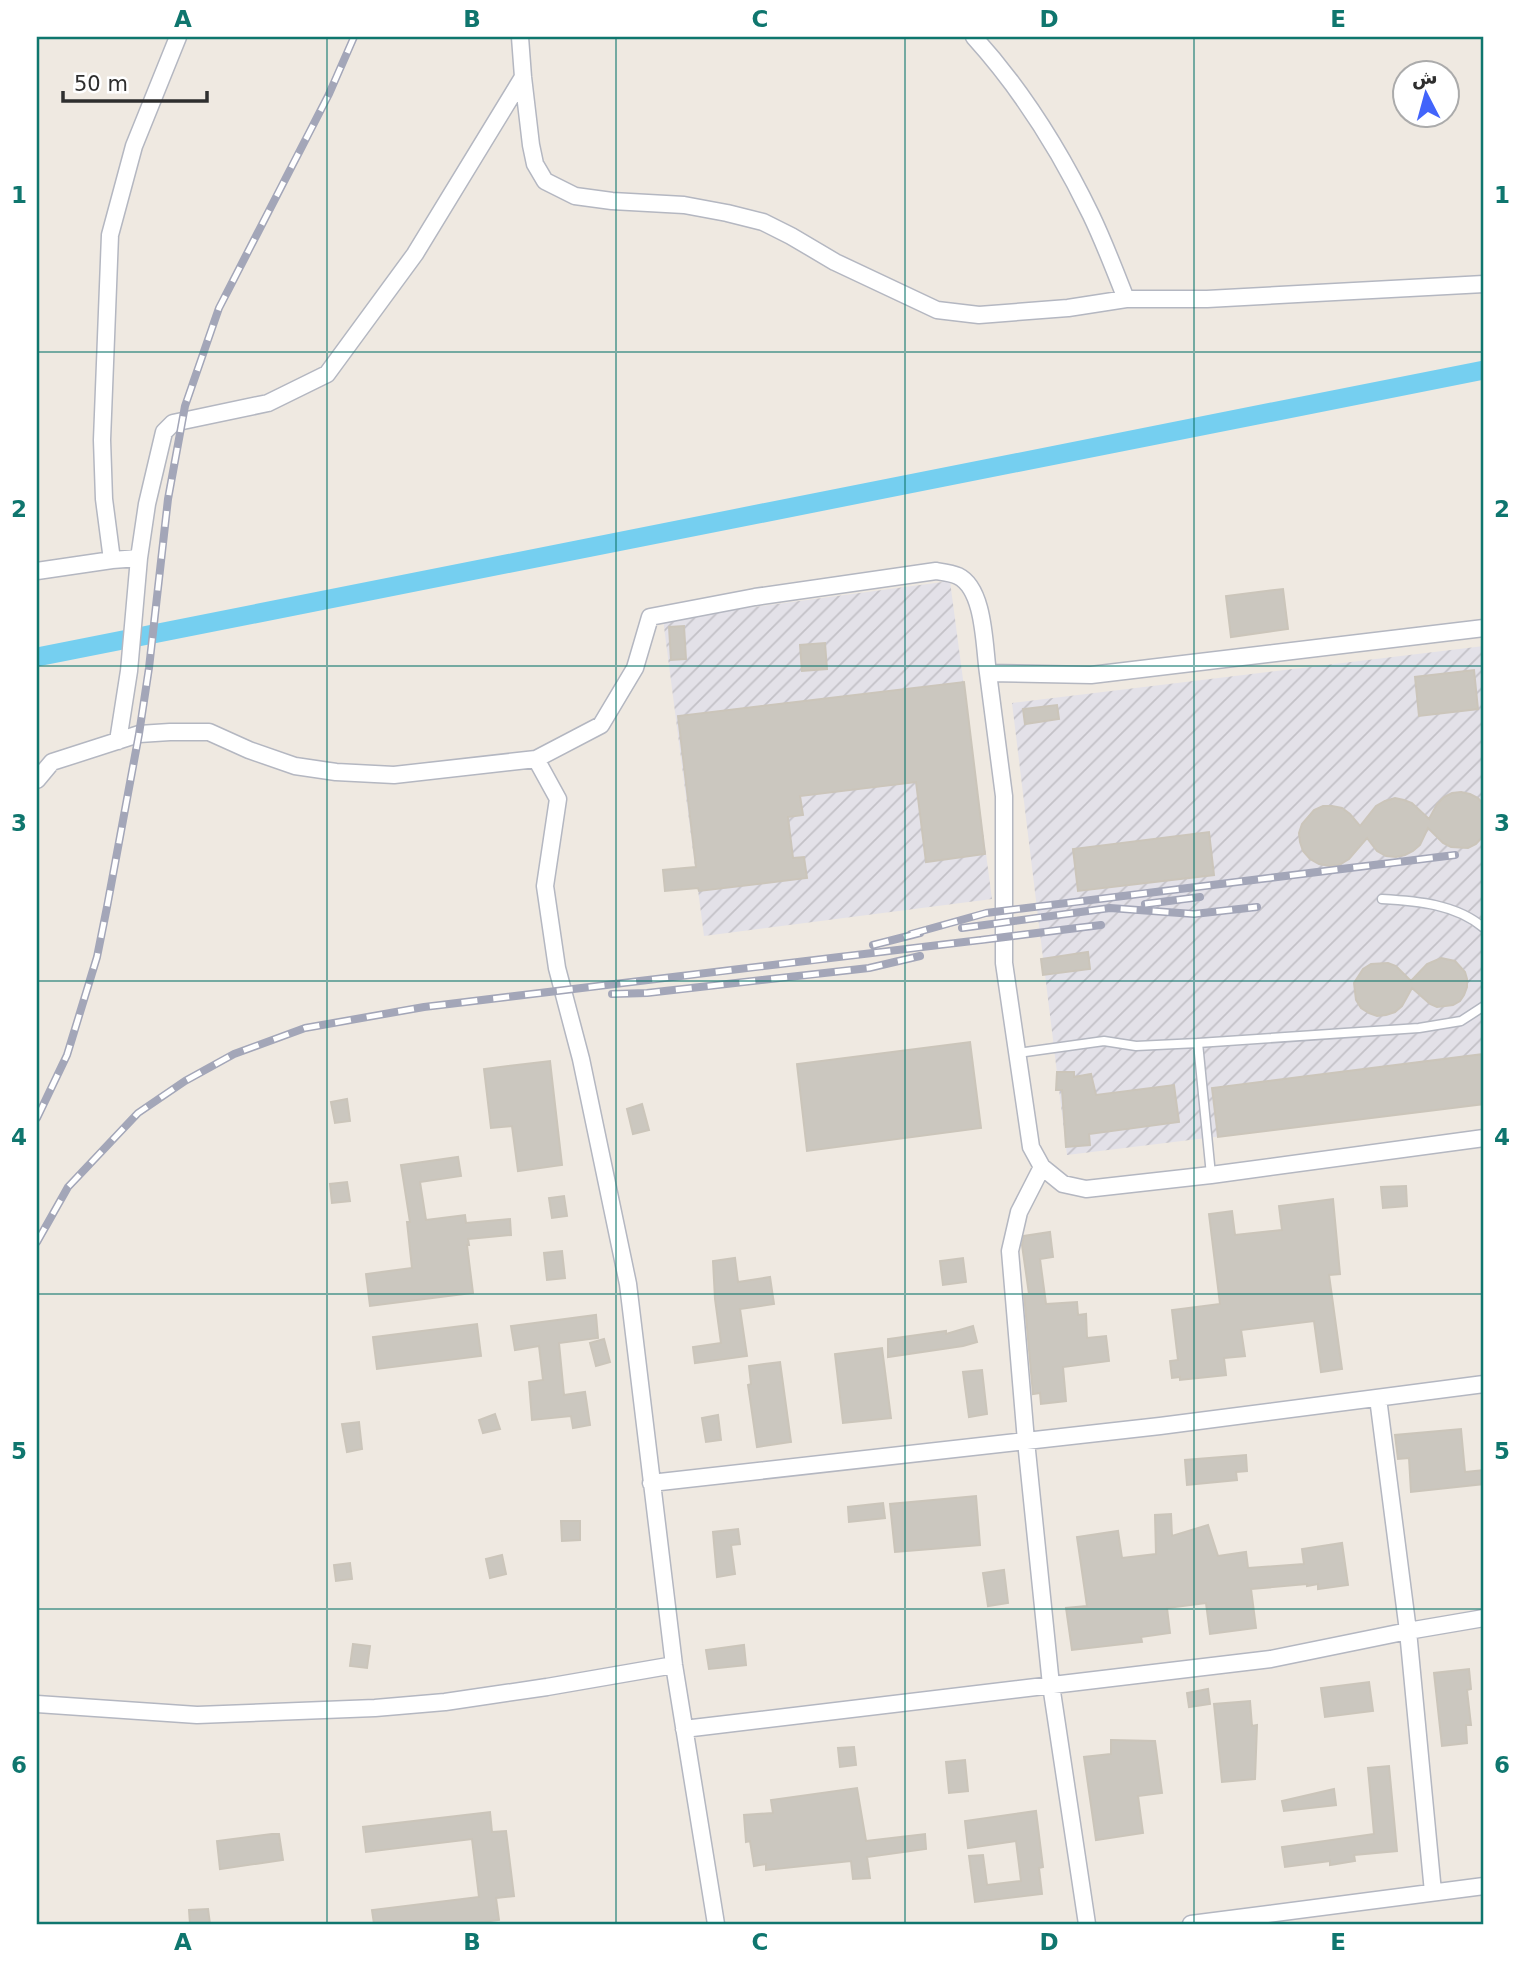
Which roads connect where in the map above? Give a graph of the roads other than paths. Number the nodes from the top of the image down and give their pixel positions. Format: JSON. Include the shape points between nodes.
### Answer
{"nodes":[{"id":1,"x":178,"y":37,"type":"edge"},
{"id":2,"x":520,"y":37,"type":"edge"},
{"id":3,"x":974,"y":37,"type":"edge"},
{"id":4,"x":523,"y":77,"type":"junction"},
{"id":5,"x":1484,"y":284,"type":"edge"},
{"id":6,"x":1126,"y":299,"type":"junction"},
{"id":7,"x":139,"y":558,"type":"junction"},
{"id":8,"x":112,"y":559,"type":"junction"},
{"id":9,"x":37,"y":571,"type":"edge"},
{"id":10,"x":1484,"y":628,"type":"edge"},
{"id":11,"x":988,"y":673,"type":"junction"},
{"id":12,"x":118,"y":740,"type":"junction"},
{"id":13,"x":536,"y":759,"type":"junction"},
{"id":14,"x":44,"y":762,"type":"edge"},
{"id":15,"x":37,"y":780,"type":"edge"},
{"id":16,"x":1382,"y":899,"type":"dead end"},
{"id":17,"x":1484,"y":928,"type":"edge"},
{"id":18,"x":1484,"y":1006,"type":"edge"},
{"id":19,"x":1198,"y":1044,"type":"junction"},
{"id":20,"x":1018,"y":1053,"type":"junction"},
{"id":21,"x":1484,"y":1138,"type":"edge"},
{"id":22,"x":1042,"y":1167,"type":"junction"},
{"id":23,"x":1212,"y":1175,"type":"junction"},
{"id":24,"x":1484,"y":1384,"type":"edge"},
{"id":25,"x":1378,"y":1398,"type":"junction"},
{"id":26,"x":1027,"y":1441,"type":"junction"},
{"id":27,"x":651,"y":1483,"type":"junction"},
{"id":28,"x":1484,"y":1618,"type":"edge"},
{"id":29,"x":1408,"y":1630,"type":"junction"},
{"id":30,"x":674,"y":1665,"type":"junction"},
{"id":31,"x":1051,"y":1685,"type":"junction"},
{"id":32,"x":37,"y":1704,"type":"edge"},
{"id":33,"x":684,"y":1729,"type":"junction"},
{"id":34,"x":1484,"y":1886,"type":"edge"},
{"id":35,"x":1433,"y":1892,"type":"junction"},
{"id":36,"x":716,"y":1924,"type":"edge"},
{"id":37,"x":1087,"y":1924,"type":"edge"},
{"id":38,"x":1191,"y":1924,"type":"edge"}],
"edges":[{"from":1,"to":8,"type":"street","via":[[134,146],[110,235],[102,440]]},
{"from":2,"to":4,"type":"street"},
{"from":3,"to":6,"type":"street","via":[[998,63],[1056,150],[1091,216]]},
{"from":4,"to":6,"type":"street","via":[[534,164],[545,181],[575,196],[684,205],[763,222],[937,310],[979,315]]},
{"from":4,"to":7,"type":"street","via":[[415,254],[327,374],[268,402],[173,423],[164,432]]},
{"from":5,"to":6,"type":"street"},
{"from":7,"to":8,"type":"street"},
{"from":7,"to":12,"type":"street"},
{"from":8,"to":9,"type":"street"},
{"from":10,"to":11,"type":"street","via":[[1091,675]]},
{"from":11,"to":13,"type":"street","via":[[977,598],[957,575],[936,571],[741,599],[650,617],[635,668],[601,725]]},
{"from":11,"to":20,"type":"street","via":[[1004,796],[1004,963]]},
{"from":12,"to":13,"type":"street","via":[[139,734],[209,732],[295,766],[394,775]]},
{"from":12,"to":14,"type":"street"},
{"from":13,"to":27,"type":"street","via":[[558,799],[545,886],[556,968],[581,1059],[628,1284]]},
{"from":14,"to":15,"type":"street"},
{"from":16,"to":17,"type":"lane","via":[[1449,909]]},
{"from":18,"to":19,"type":"lane","via":[[1461,1021],[1419,1028]]},
{"from":19,"to":20,"type":"lane","via":[[1136,1046],[1104,1041]]},
{"from":19,"to":23,"type":"lane"},
{"from":20,"to":22,"type":"street","via":[[1031,1146]]},
{"from":21,"to":23,"type":"street"},
{"from":22,"to":23,"type":"street","via":[[1063,1184],[1086,1189]]},
{"from":22,"to":26,"type":"street","via":[[1020,1212],[1010,1251]]},
{"from":24,"to":25,"type":"street"},
{"from":25,"to":26,"type":"street"},
{"from":25,"to":29,"type":"street"},
{"from":26,"to":27,"type":"street"},
{"from":26,"to":31,"type":"street"},
{"from":27,"to":30,"type":"street"},
{"from":28,"to":29,"type":"street"},
{"from":29,"to":31,"type":"street","via":[[1271,1659]]},
{"from":29,"to":35,"type":"street"},
{"from":30,"to":32,"type":"street","via":[[445,1702],[375,1708],[197,1715]]},
{"from":30,"to":33,"type":"street"},
{"from":31,"to":33,"type":"street"},
{"from":31,"to":37,"type":"street"},
{"from":33,"to":36,"type":"street"},
{"from":34,"to":35,"type":"street"},
{"from":35,"to":38,"type":"street"}]}
